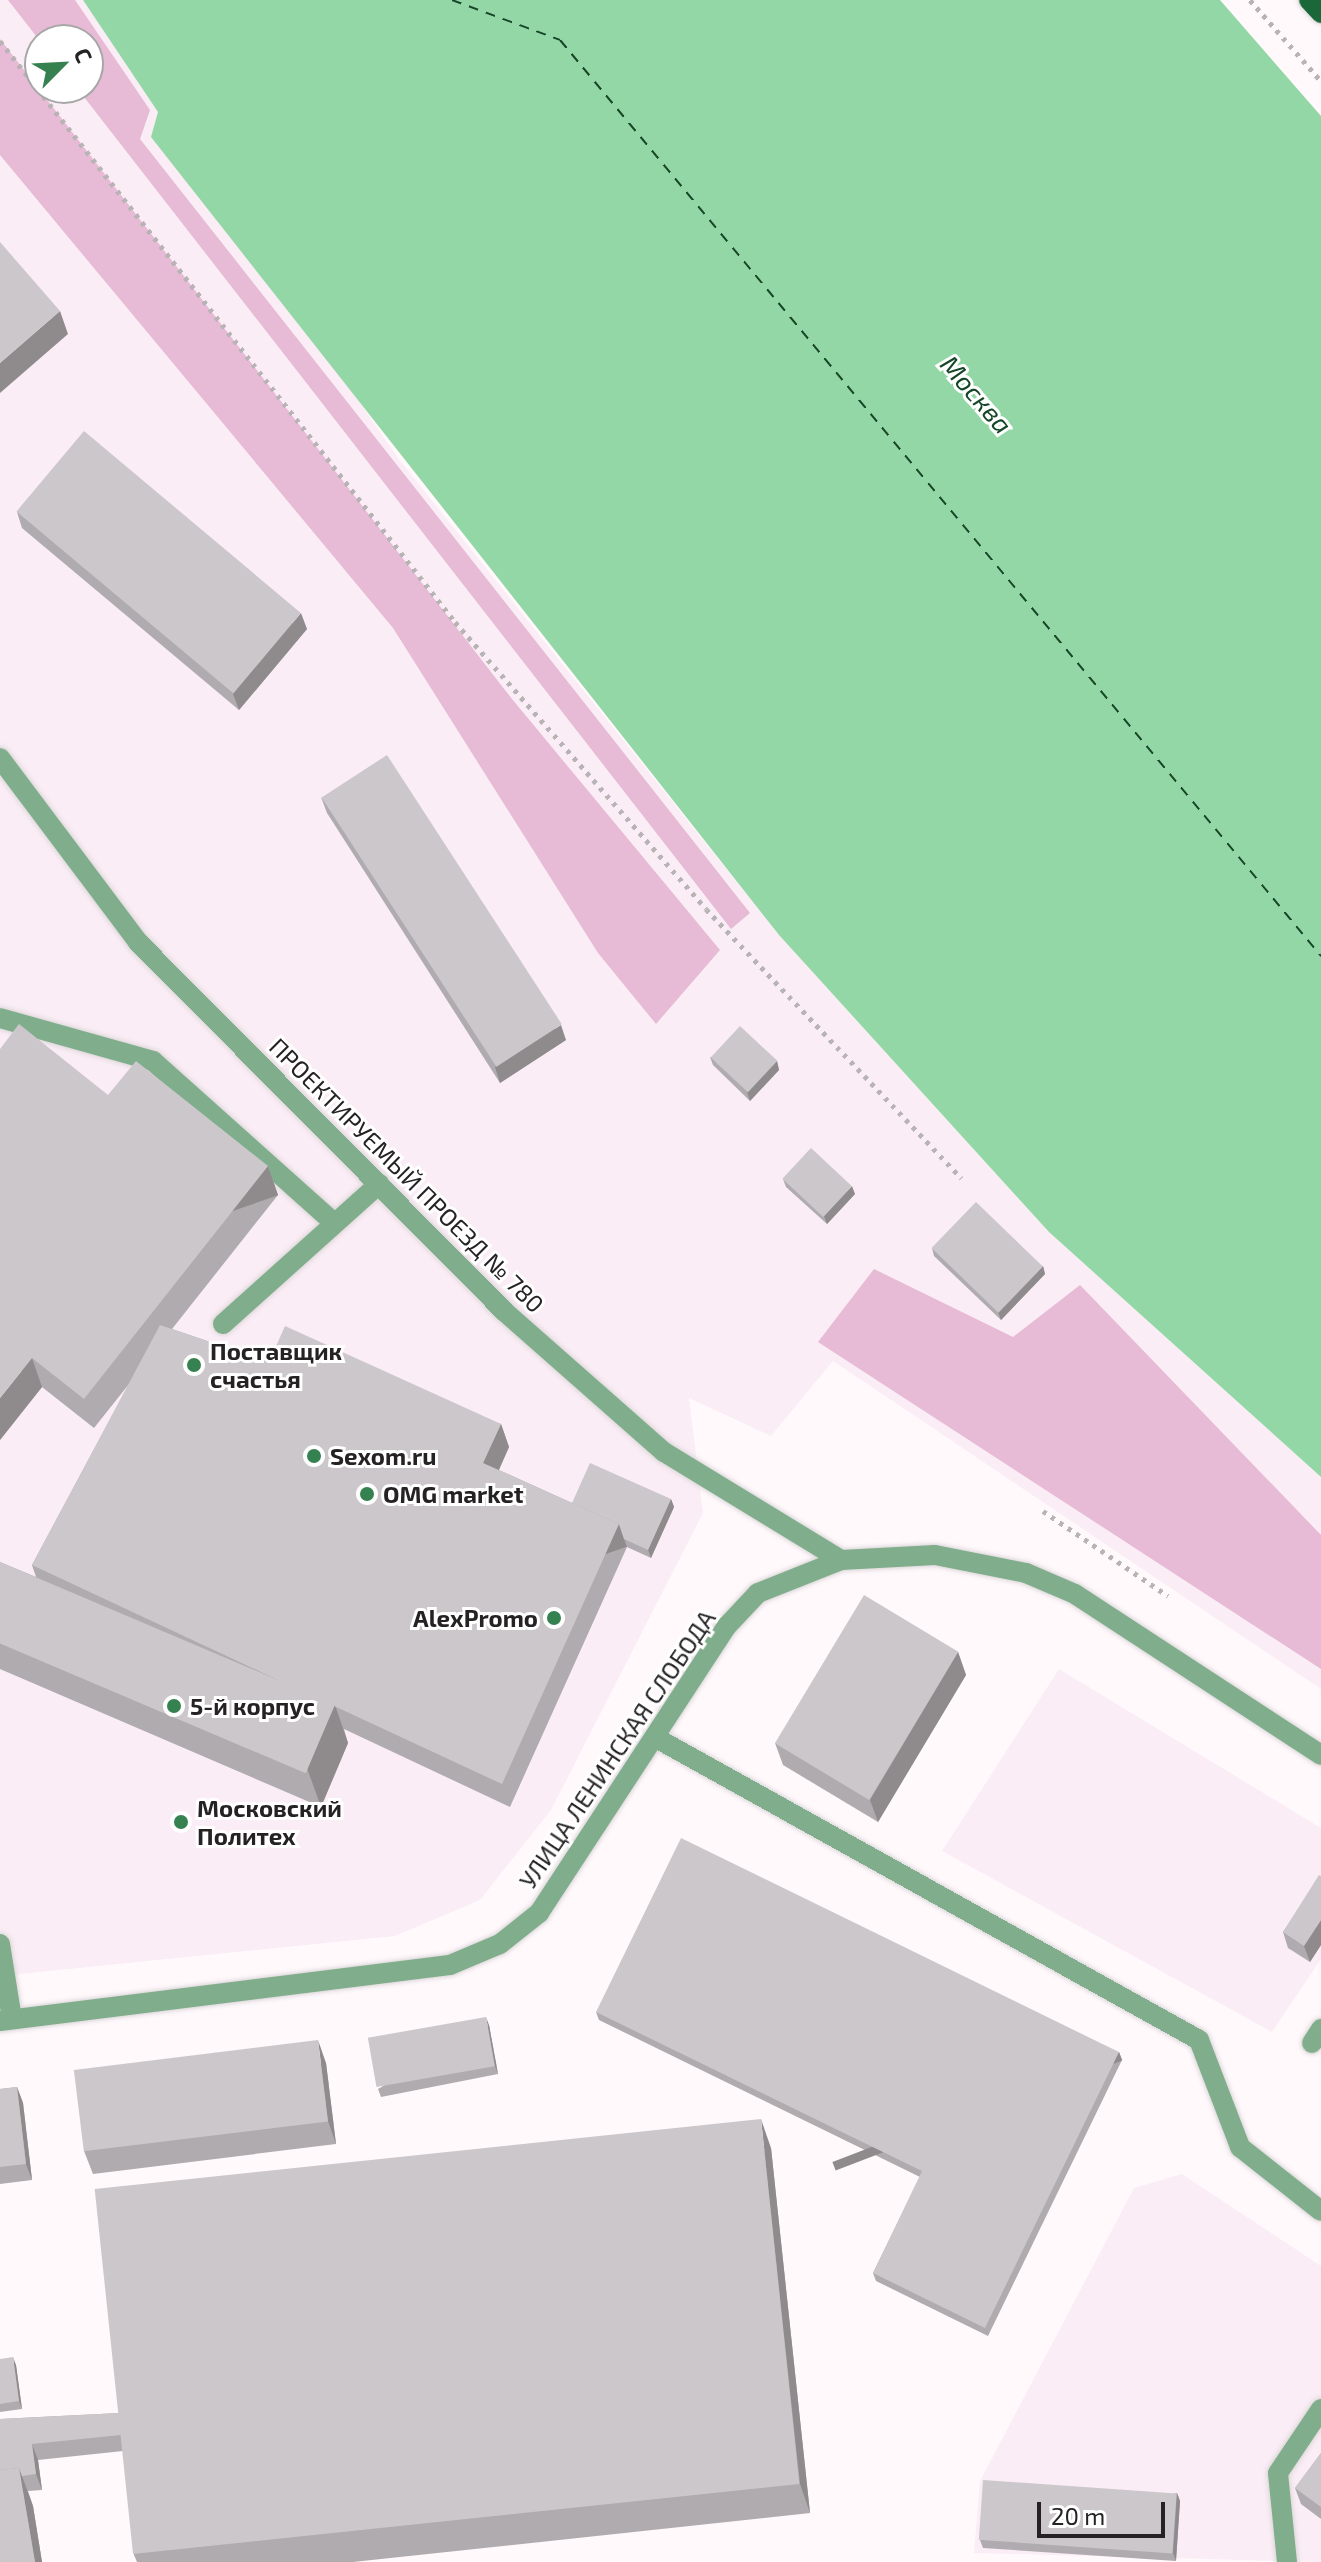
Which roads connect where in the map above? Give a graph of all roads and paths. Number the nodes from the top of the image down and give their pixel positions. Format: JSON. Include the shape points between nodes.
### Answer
{"nodes":[{"id":1,"x":1250,"y":0,"type":"edge"},
{"id":2,"x":1309,"y":0,"type":"edge"},
{"id":3,"x":1321,"y":13,"type":"edge"},
{"id":4,"x":0,"y":41,"type":"edge"},
{"id":5,"x":1321,"y":81,"type":"edge"},
{"id":6,"x":0,"y":758,"type":"edge"},
{"id":7,"x":0,"y":1018,"type":"edge"},
{"id":8,"x":961,"y":1178,"type":"dead end"},
{"id":9,"x":379,"y":1184,"type":"junction"},
{"id":10,"x":334,"y":1223,"type":"junction"},
{"id":11,"x":223,"y":1324,"type":"dead end"},
{"id":12,"x":1043,"y":1511,"type":"dead end"},
{"id":13,"x":841,"y":1560,"type":"junction"},
{"id":14,"x":1168,"y":1596,"type":"dead end"},
{"id":15,"x":658,"y":1739,"type":"junction"},
{"id":16,"x":1321,"y":1755,"type":"edge"},
{"id":17,"x":0,"y":1944,"type":"edge"},
{"id":18,"x":6,"y":2020,"type":"edge"},
{"id":19,"x":1321,"y":2211,"type":"edge"},
{"id":20,"x":1321,"y":2409,"type":"edge"},
{"id":21,"x":1287,"y":2562,"type":"edge"}],
"edges":[{"from":1,"to":5,"type":"path"},
{"from":2,"to":3,"type":"main road"},
{"from":4,"to":8,"type":"path","via":[[455,622],[706,909]]},
{"from":6,"to":9,"type":"street","name":"ПРОЕКТИРУЕМЫЙ ПРОЕЗД № 780","via":[[138,942]]},
{"from":7,"to":10,"type":"street","via":[[153,1061]]},
{"from":9,"to":10,"type":"street"},
{"from":9,"to":13,"type":"street","name":"ПРОЕКТИРУЕМЫЙ ПРОЕЗД № 780","via":[[504,1311],[664,1452]]},
{"from":10,"to":11,"type":"street"},
{"from":12,"to":14,"type":"path"},
{"from":13,"to":15,"type":"street","name":"УЛИЦА ЛЕНИНСКАЯ СЛОБОДА","via":[[758,1593],[727,1626]]},
{"from":13,"to":16,"type":"street","name":"УЛИЦА ЛЕНИНСКАЯ СЛОБОДА","via":[[935,1555],[1038,1578],[1075,1594]]},
{"from":15,"to":18,"type":"street","name":"УЛИЦА ЛЕНИНСКАЯ СЛОБОДА","via":[[539,1913],[500,1944],[450,1965]]},
{"from":15,"to":19,"type":"street","via":[[1199,2040],[1240,2147]]},
{"from":17,"to":18,"type":"street"},
{"from":20,"to":21,"type":"street","via":[[1278,2473]]}]}
